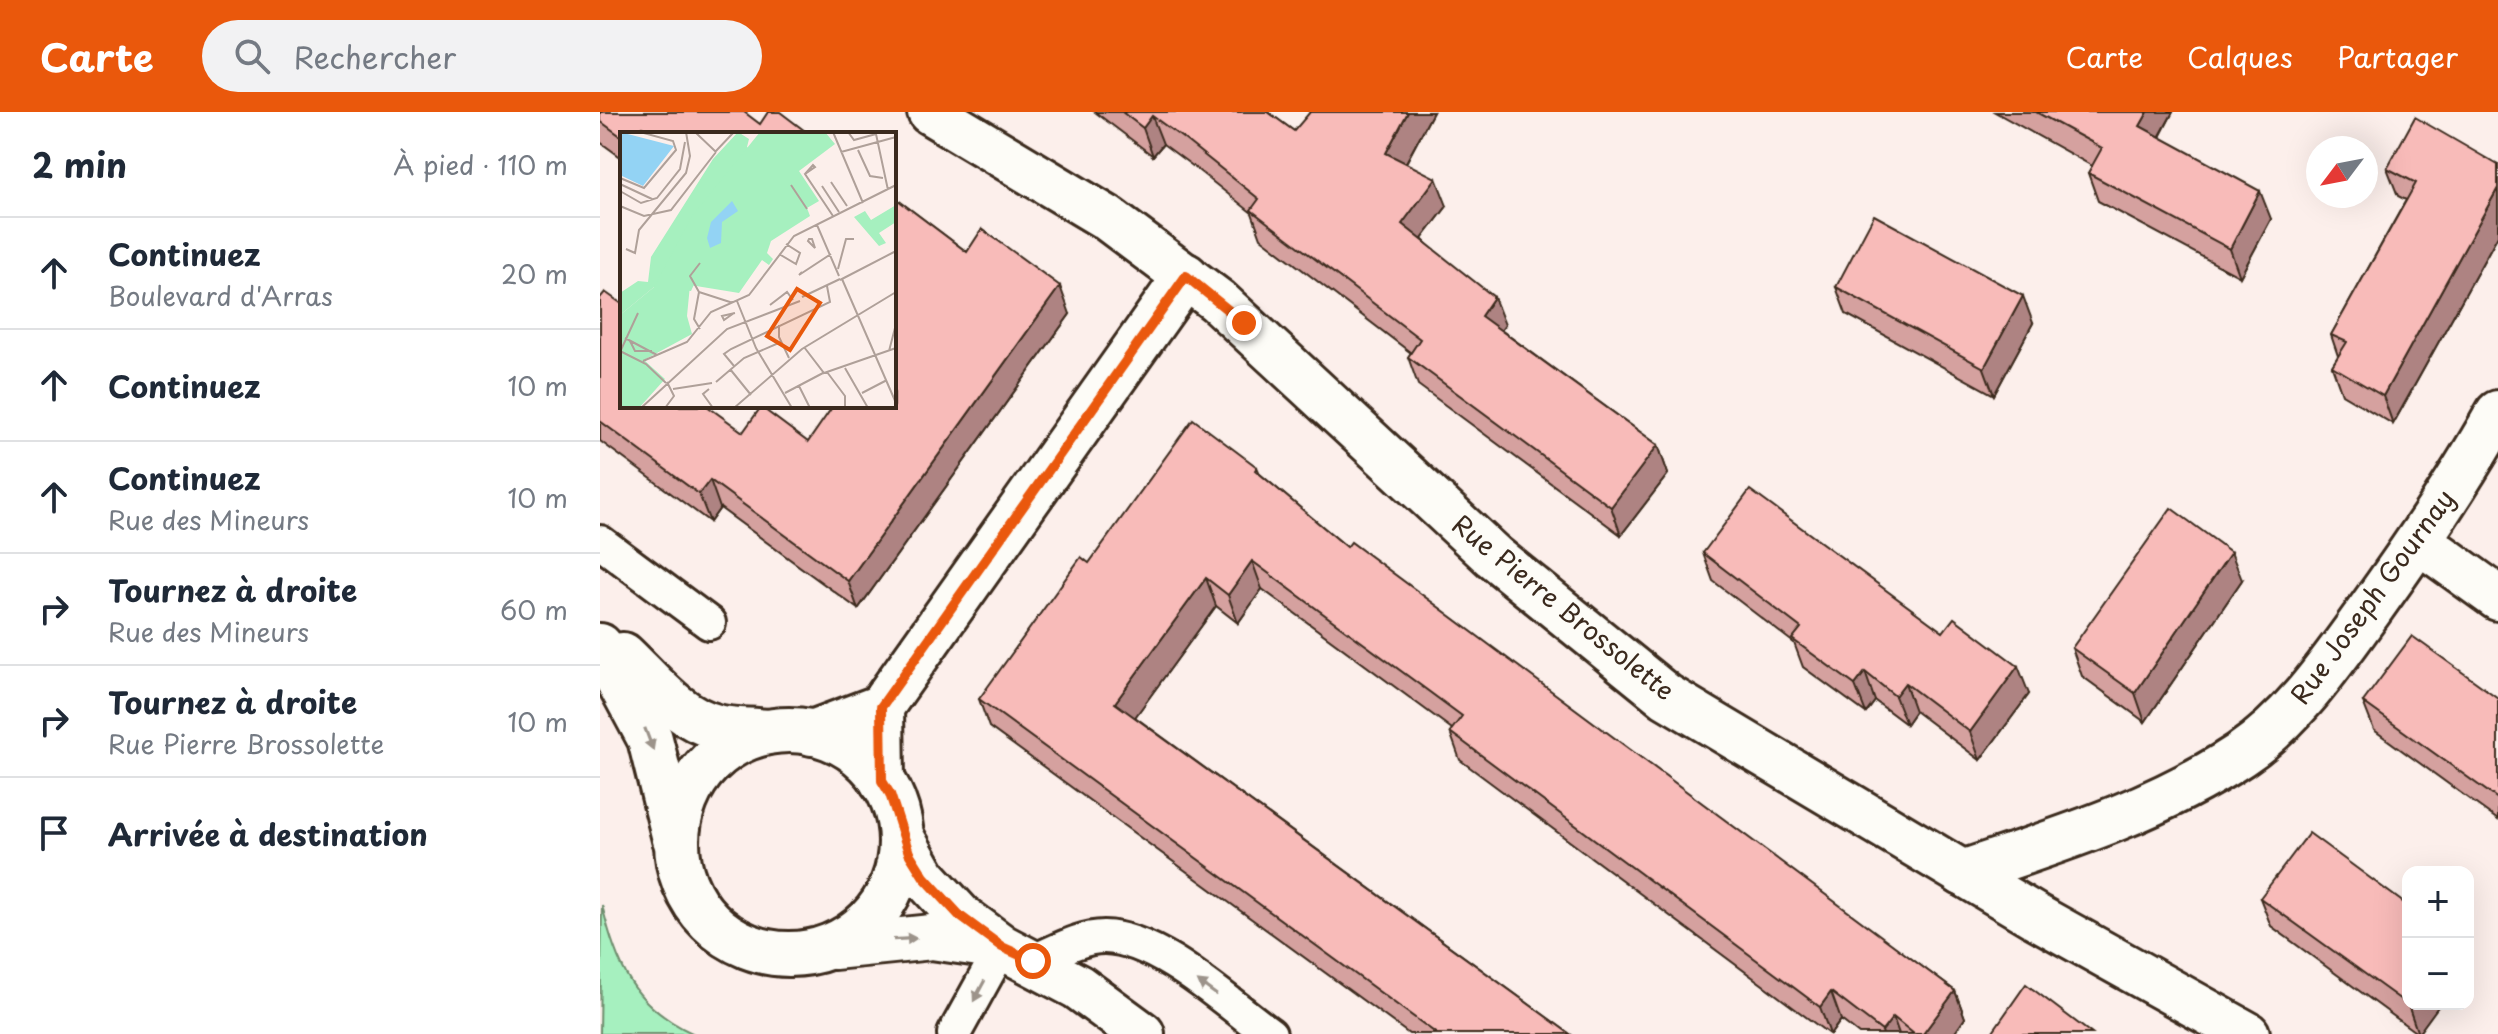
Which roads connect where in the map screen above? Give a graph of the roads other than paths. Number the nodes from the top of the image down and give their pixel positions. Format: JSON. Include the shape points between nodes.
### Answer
{"nodes":[{"id":1,"x":930,"y":112,"type":"edge"},
{"id":2,"x":1186,"y":276,"type":"junction"},
{"id":3,"x":2498,"y":413,"type":"edge"},
{"id":4,"x":2419,"y":541,"type":"junction"},
{"id":5,"x":600,"y":542,"type":"edge"},
{"id":6,"x":2498,"y":598,"type":"edge"},
{"id":7,"x":709,"y":623,"type":"dead end"},
{"id":8,"x":600,"y":636,"type":"edge"},
{"id":9,"x":600,"y":646,"type":"edge"},
{"id":10,"x":881,"y":707,"type":"junction"},
{"id":11,"x":767,"y":732,"type":"junction"},
{"id":12,"x":812,"y":733,"type":"junction"},
{"id":13,"x":882,"y":781,"type":"junction"},
{"id":14,"x":901,"y":836,"type":"junction"},
{"id":15,"x":677,"y":850,"type":"junction"},
{"id":16,"x":1962,"y":873,"type":"junction"},
{"id":17,"x":828,"y":948,"type":"junction"},
{"id":18,"x":1018,"y":954,"type":"junction"},
{"id":19,"x":954,"y":1034,"type":"edge"},
{"id":20,"x":1142,"y":1034,"type":"edge"},
{"id":21,"x":1270,"y":1034,"type":"edge"},
{"id":22,"x":2247,"y":1034,"type":"edge"}],
"edges":[{"from":1,"to":2,"type":"street","name":"Rue Pierre Brossolette","via":[[1061,189]]},
{"from":2,"to":10,"type":"street"},
{"from":2,"to":16,"type":"street","name":"Rue Pierre Brossolette","via":[[1274,349],[1493,556],[1615,657],[1666,696]]},
{"from":3,"to":4,"type":"street","name":"Rue Joseph Gournay"},
{"from":4,"to":6,"type":"street"},
{"from":4,"to":16,"type":"street","name":"Rue Joseph Gournay","via":[[2316,683],[2242,753],[2152,803]]},
{"from":5,"to":7,"type":"lane"},
{"from":8,"to":11,"type":"street","via":[[670,701],[701,721]]},
{"from":9,"to":15,"type":"street","one_way":true,"via":[[650,739]]},
{"from":10,"to":12,"type":"street"},
{"from":10,"to":13,"type":"street"},
{"from":11,"to":12,"type":"street"},
{"from":11,"to":15,"type":"street","via":[[727,749],[705,768],[683,807]]},
{"from":12,"to":13,"type":"street","via":[[852,750]]},
{"from":13,"to":14,"type":"street"},
{"from":14,"to":17,"type":"street","via":[[898,868],[887,897],[868,923]]},
{"from":14,"to":18,"type":"street","via":[[934,889],[960,916]]},
{"from":15,"to":17,"type":"street","via":[[689,893],[706,918],[728,936],[784,955]]},
{"from":16,"to":22,"type":"street","name":"Rue Pierre Brossolette"},
{"from":17,"to":18,"type":"street","one_way":true,"via":[[932,937]]},
{"from":18,"to":19,"type":"lane","one_way":true},
{"from":18,"to":20,"type":"street","via":[[1078,987]]},
{"from":21,"to":18,"type":"lane","one_way":true,"via":[[1160,955],[1129,943],[1104,937]]}]}
